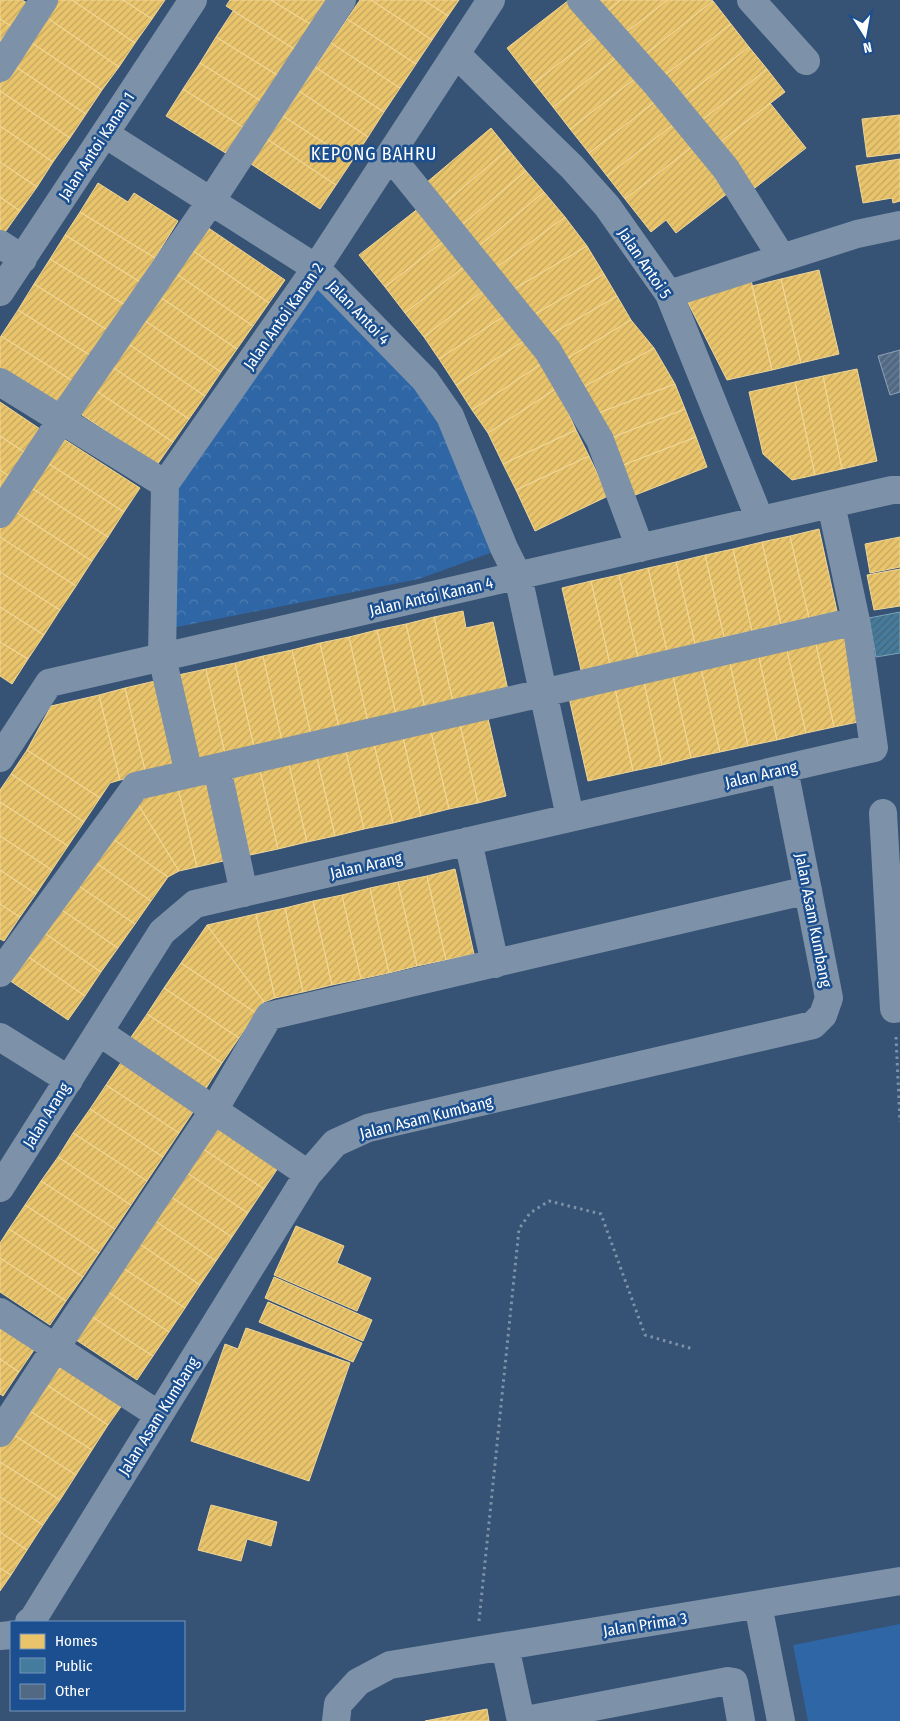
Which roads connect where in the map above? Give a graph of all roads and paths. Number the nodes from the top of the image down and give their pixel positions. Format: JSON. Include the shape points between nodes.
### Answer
{"nodes":[{"id":1,"x":44,"y":0,"type":"edge"},
{"id":2,"x":193,"y":0,"type":"edge"},
{"id":3,"x":342,"y":0,"type":"edge"},
{"id":4,"x":491,"y":0,"type":"edge"},
{"id":5,"x":581,"y":0,"type":"edge"},
{"id":6,"x":750,"y":0,"type":"edge"},
{"id":7,"x":456,"y":54,"type":"junction"},
{"id":8,"x":806,"y":61,"type":"dead end"},
{"id":9,"x":0,"y":68,"type":"edge"},
{"id":10,"x":104,"y":134,"type":"junction"},
{"id":11,"x":390,"y":156,"type":"junction"},
{"id":12,"x":211,"y":201,"type":"junction"},
{"id":13,"x":900,"y":224,"type":"edge"},
{"id":14,"x":0,"y":244,"type":"edge"},
{"id":15,"x":782,"y":258,"type":"junction"},
{"id":16,"x":22,"y":259,"type":"junction"},
{"id":17,"x":316,"y":268,"type":"junction"},
{"id":18,"x":0,"y":292,"type":"edge"},
{"id":19,"x":668,"y":294,"type":"junction"},
{"id":20,"x":0,"y":382,"type":"edge"},
{"id":21,"x":61,"y":420,"type":"junction"},
{"id":22,"x":165,"y":484,"type":"junction"},
{"id":23,"x":900,"y":490,"type":"edge"},
{"id":24,"x":831,"y":504,"type":"junction"},
{"id":25,"x":0,"y":514,"type":"edge"},
{"id":26,"x":760,"y":520,"type":"junction"},
{"id":27,"x":640,"y":548,"type":"junction"},
{"id":28,"x":518,"y":576,"type":"junction"},
{"id":29,"x":856,"y":621,"type":"junction"},
{"id":30,"x":162,"y":657,"type":"junction"},
{"id":31,"x":543,"y":692,"type":"junction"},
{"id":32,"x":4,"y":745,"type":"edge"},
{"id":33,"x":216,"y":768,"type":"junction"},
{"id":34,"x":784,"y":768,"type":"junction"},
{"id":35,"x":189,"y":774,"type":"junction"},
{"id":36,"x":883,"y":813,"type":"dead end"},
{"id":37,"x":570,"y":817,"type":"junction"},
{"id":38,"x":468,"y":841,"type":"junction"},
{"id":39,"x":808,"y":890,"type":"junction"},
{"id":40,"x":244,"y":893,"type":"junction"},
{"id":41,"x":495,"y":964,"type":"junction"},
{"id":42,"x":0,"y":973,"type":"edge"},
{"id":43,"x":897,"y":1008,"type":"edge"},
{"id":44,"x":99,"y":1032,"type":"junction"},
{"id":45,"x":0,"y":1037,"type":"edge"},
{"id":46,"x":68,"y":1080,"type":"junction"},
{"id":47,"x":214,"y":1110,"type":"junction"},
{"id":48,"x":900,"y":1122,"type":"edge"},
{"id":49,"x":308,"y":1174,"type":"junction"},
{"id":50,"x":1,"y":1186,"type":"edge"},
{"id":51,"x":0,"y":1312,"type":"edge"},
{"id":52,"x":56,"y":1347,"type":"junction"},
{"id":53,"x":693,"y":1349,"type":"dead end"},
{"id":54,"x":159,"y":1415,"type":"junction"},
{"id":55,"x":0,"y":1433,"type":"edge"},
{"id":56,"x":900,"y":1582,"type":"edge"},
{"id":57,"x":758,"y":1605,"type":"junction"},
{"id":58,"x":30,"y":1621,"type":"edge"},
{"id":59,"x":505,"y":1646,"type":"junction"},
{"id":60,"x":476,"y":1651,"type":"junction"},
{"id":61,"x":336,"y":1721,"type":"edge"},
{"id":62,"x":521,"y":1721,"type":"edge"},
{"id":63,"x":741,"y":1721,"type":"edge"},
{"id":64,"x":781,"y":1721,"type":"edge"}],
"edges":[{"from":1,"to":9,"type":"street"},
{"from":2,"to":10,"type":"street","name":"Jalan Antoi Kanan 1"},
{"from":3,"to":12,"type":"street"},
{"from":4,"to":7,"type":"street","name":"Jalan Antoi Kanan 2"},
{"from":5,"to":15,"type":"street","via":[[726,169]]},
{"from":6,"to":8,"type":"street"},
{"from":7,"to":11,"type":"street","name":"Jalan Antoi Kanan 2"},
{"from":7,"to":19,"type":"street","name":"Jalan Antoi 5","via":[[572,167],[607,206]]},
{"from":10,"to":12,"type":"street","name":"Jalan Antoi 4"},
{"from":10,"to":16,"type":"street","name":"Jalan Antoi Kanan 1"},
{"from":11,"to":17,"type":"street","name":"Jalan Antoi Kanan 2"},
{"from":11,"to":27,"type":"street","via":[[548,351],[600,440]]},
{"from":12,"to":17,"type":"street","name":"Jalan Antoi 4"},
{"from":12,"to":21,"type":"street"},
{"from":13,"to":15,"type":"street"},
{"from":14,"to":16,"type":"street"},
{"from":15,"to":19,"type":"street"},
{"from":16,"to":18,"type":"street","name":"Jalan Antoi Kanan 1"},
{"from":17,"to":22,"type":"street","name":"Jalan Antoi Kanan 2"},
{"from":17,"to":28,"type":"street","name":"Jalan Antoi 4","via":[[426,380],[450,416]]},
{"from":19,"to":26,"type":"street","name":"Jalan Antoi 5"},
{"from":20,"to":21,"type":"street"},
{"from":21,"to":22,"type":"street"},
{"from":21,"to":25,"type":"street"},
{"from":22,"to":30,"type":"street"},
{"from":23,"to":24,"type":"street","name":"Jalan Antoi Kanan 4"},
{"from":24,"to":26,"type":"street","name":"Jalan Antoi Kanan 4"},
{"from":24,"to":29,"type":"street"},
{"from":26,"to":27,"type":"street","name":"Jalan Antoi Kanan 4"},
{"from":27,"to":28,"type":"street","name":"Jalan Antoi Kanan 4"},
{"from":28,"to":30,"type":"street","name":"Jalan Antoi Kanan 4"},
{"from":28,"to":31,"type":"street","name":"Jalan Antoi 4"},
{"from":29,"to":31,"type":"street"},
{"from":29,"to":34,"type":"street","name":"Jalan Arang","via":[[874,748]]},
{"from":30,"to":32,"type":"street","name":"Jalan Antoi Kanan 4","via":[[48,684]]},
{"from":30,"to":35,"type":"street"},
{"from":31,"to":33,"type":"street"},
{"from":31,"to":37,"type":"street","name":"Jalan Antoi 4"},
{"from":33,"to":35,"type":"street"},
{"from":33,"to":40,"type":"street"},
{"from":34,"to":37,"type":"street","name":"Jalan Arang"},
{"from":34,"to":39,"type":"street","name":"Jalan Asam Kumbang"},
{"from":35,"to":42,"type":"street","via":[[136,786]]},
{"from":36,"to":43,"type":"street"},
{"from":37,"to":38,"type":"street","name":"Jalan Arang"},
{"from":38,"to":40,"type":"street","name":"Jalan Arang"},
{"from":38,"to":41,"type":"street"},
{"from":39,"to":41,"type":"street"},
{"from":39,"to":49,"type":"street","name":"Jalan Asam Kumbang","via":[[829,998],[823,1015],[813,1025],[368,1128],[335,1143]]},
{"from":40,"to":44,"type":"street","name":"Jalan Arang","via":[[195,904],[162,932]]},
{"from":41,"to":47,"type":"street","via":[[269,1016]]},
{"from":43,"to":48,"type":"path"},
{"from":44,"to":46,"type":"street","name":"Jalan Arang"},
{"from":44,"to":47,"type":"street"},
{"from":45,"to":46,"type":"street"},
{"from":46,"to":50,"type":"street","name":"Jalan Arang"},
{"from":47,"to":49,"type":"street"},
{"from":47,"to":52,"type":"street"},
{"from":49,"to":54,"type":"street","name":"Jalan Asam Kumbang"},
{"from":51,"to":52,"type":"street"},
{"from":52,"to":54,"type":"street"},
{"from":52,"to":55,"type":"street"},
{"from":53,"to":60,"type":"path","via":[[645,1335],[601,1214],[550,1201],[530,1213],[519,1229]]},
{"from":54,"to":58,"type":"street","name":"Jalan Asam Kumbang"},
{"from":56,"to":57,"type":"street","name":"Jalan Prima 3"},
{"from":57,"to":59,"type":"street","name":"Jalan Prima 3"},
{"from":57,"to":64,"type":"street"},
{"from":59,"to":60,"type":"street","name":"Jalan Prima 3"},
{"from":59,"to":62,"type":"street"},
{"from":60,"to":61,"type":"street","name":"Jalan Prima 3","via":[[390,1665],[358,1682],[338,1704]]},
{"from":62,"to":63,"type":"street","via":[[728,1681],[734,1682],[736,1688]]}]}
